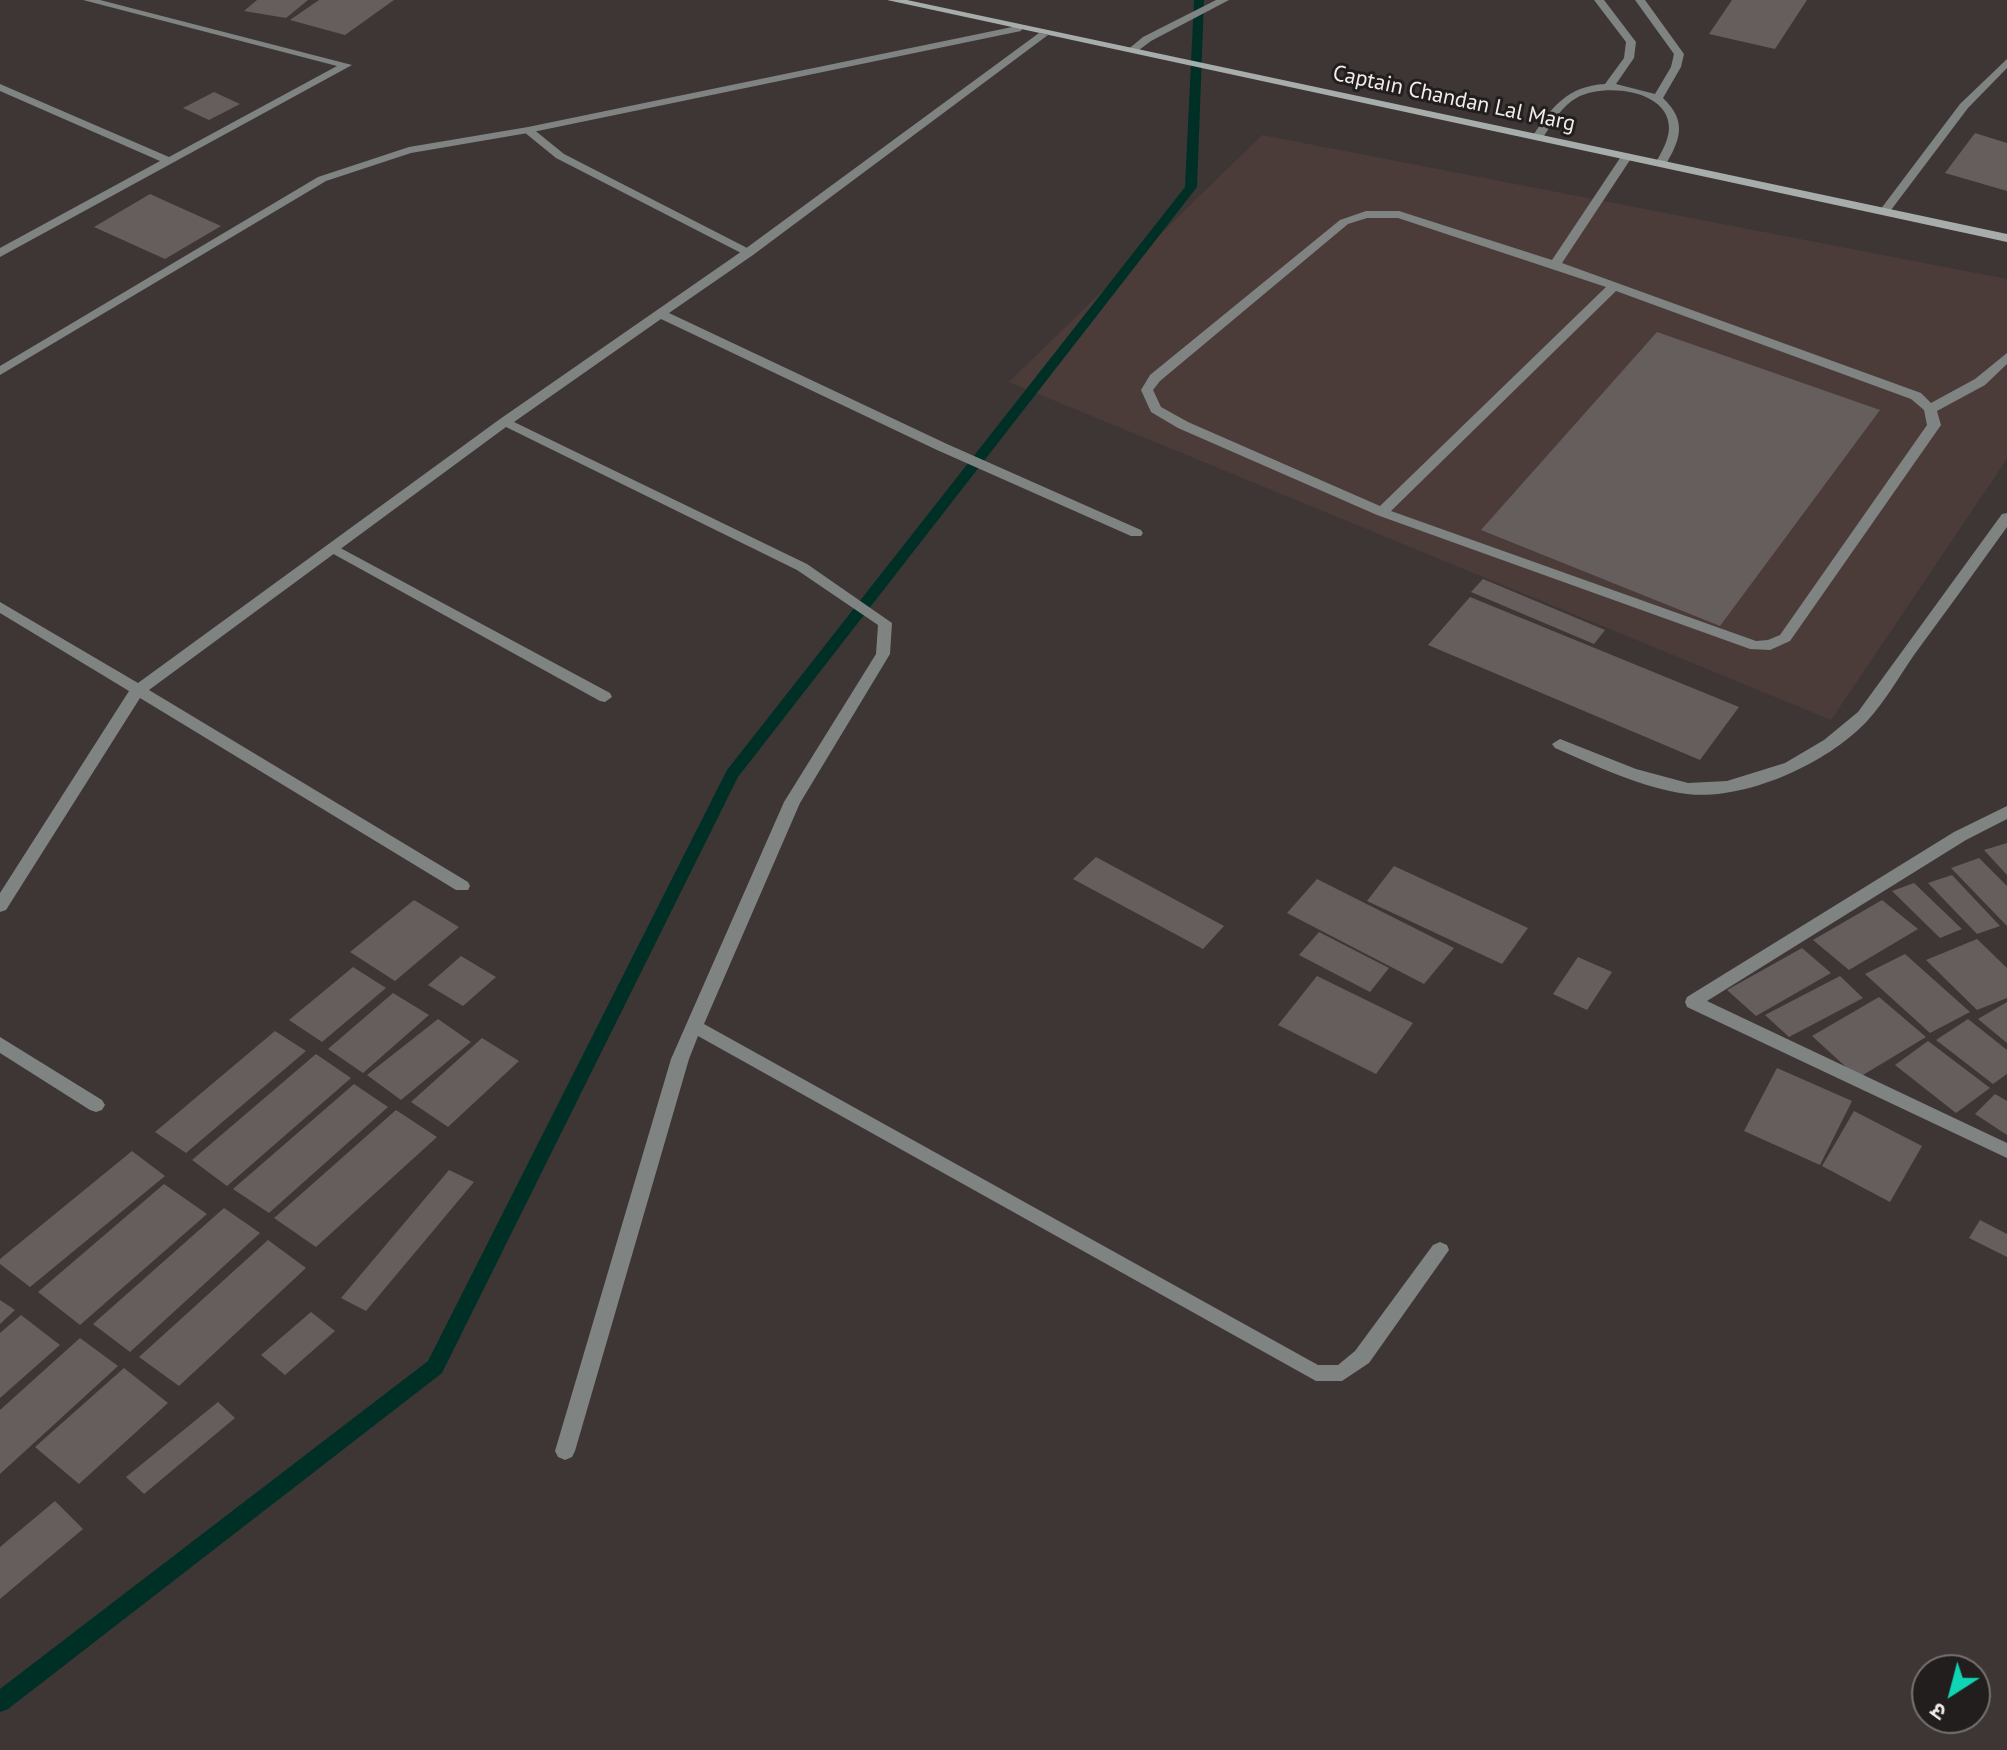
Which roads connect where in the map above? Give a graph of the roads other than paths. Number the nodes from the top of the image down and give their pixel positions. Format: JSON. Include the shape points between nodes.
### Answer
{"nodes":[{"id":1,"x":88,"y":0,"type":"edge"},
{"id":2,"x":892,"y":0,"type":"edge"},
{"id":3,"x":1599,"y":0,"type":"edge"},
{"id":4,"x":1640,"y":0,"type":"edge"},
{"id":5,"x":1218,"y":2,"type":"edge"},
{"id":6,"x":1017,"y":29,"type":"junction"},
{"id":7,"x":1043,"y":35,"type":"junction"},
{"id":8,"x":1131,"y":51,"type":"junction"},
{"id":9,"x":2007,"y":62,"type":"edge"},
{"id":10,"x":0,"y":87,"type":"edge"},
{"id":11,"x":1608,"y":87,"type":"junction"},
{"id":12,"x":1657,"y":99,"type":"junction"},
{"id":13,"x":528,"y":130,"type":"junction"},
{"id":14,"x":1538,"y":137,"type":"junction"},
{"id":15,"x":1626,"y":157,"type":"junction"},
{"id":16,"x":169,"y":161,"type":"junction"},
{"id":17,"x":1661,"y":164,"type":"junction"},
{"id":18,"x":1884,"y":212,"type":"junction"},
{"id":19,"x":2007,"y":238,"type":"edge"},
{"id":20,"x":749,"y":252,"type":"junction"},
{"id":21,"x":0,"y":253,"type":"edge"},
{"id":22,"x":1555,"y":265,"type":"junction"},
{"id":23,"x":1613,"y":287,"type":"junction"},
{"id":24,"x":660,"y":314,"type":"junction"},
{"id":25,"x":2007,"y":357,"type":"edge"},
{"id":26,"x":0,"y":371,"type":"edge"},
{"id":27,"x":1930,"y":409,"type":"junction"},
{"id":28,"x":505,"y":422,"type":"junction"},
{"id":29,"x":1382,"y":512,"type":"junction"},
{"id":30,"x":2007,"y":517,"type":"edge"},
{"id":31,"x":1136,"y":533,"type":"dead end"},
{"id":32,"x":333,"y":548,"type":"junction"},
{"id":33,"x":0,"y":607,"type":"edge"},
{"id":34,"x":136,"y":692,"type":"junction"},
{"id":35,"x":605,"y":697,"type":"dead end"},
{"id":36,"x":1560,"y":744,"type":"dead end"},
{"id":37,"x":2007,"y":812,"type":"edge"},
{"id":38,"x":462,"y":886,"type":"dead end"},
{"id":39,"x":0,"y":906,"type":"edge"},
{"id":40,"x":694,"y":1026,"type":"junction"},
{"id":41,"x":0,"y":1044,"type":"edge"},
{"id":42,"x":96,"y":1105,"type":"dead end"},
{"id":43,"x":2007,"y":1151,"type":"edge"},
{"id":44,"x":1440,"y":1250,"type":"dead end"},
{"id":45,"x":565,"y":1451,"type":"dead end"}],
"edges":[{"from":1,"to":16,"type":"street","via":[[347,65]]},
{"from":2,"to":6,"type":"street","name":"Captain Chandan Lal Marg"},
{"from":3,"to":11,"type":"street","via":[[1631,42],[1629,58]]},
{"from":4,"to":12,"type":"street","via":[[1679,54]]},
{"from":5,"to":8,"type":"street"},
{"from":6,"to":7,"type":"street","name":"Captain Chandan Lal Marg"},
{"from":6,"to":13,"type":"street"},
{"from":7,"to":8,"type":"street","name":"Captain Chandan Lal Marg"},
{"from":7,"to":20,"type":"street"},
{"from":8,"to":14,"type":"street","name":"Captain Chandan Lal Marg"},
{"from":9,"to":18,"type":"street","via":[[1964,106]]},
{"from":10,"to":16,"type":"street"},
{"from":11,"to":12,"type":"street"},
{"from":11,"to":14,"type":"street","via":[[1575,93],[1560,104]]},
{"from":12,"to":17,"type":"street","via":[[1674,121],[1674,138]]},
{"from":13,"to":20,"type":"street","via":[[560,156]]},
{"from":13,"to":26,"type":"street","via":[[409,150],[322,179]]},
{"from":14,"to":15,"type":"street","name":"Captain Chandan Lal Marg"},
{"from":15,"to":17,"type":"street","name":"Captain Chandan Lal Marg"},
{"from":15,"to":22,"type":"street"},
{"from":16,"to":21,"type":"street"},
{"from":17,"to":18,"type":"street","name":"Captain Chandan Lal Marg"},
{"from":18,"to":19,"type":"street","name":"Captain Chandan Lal Marg"},
{"from":20,"to":24,"type":"street"},
{"from":22,"to":23,"type":"street"},
{"from":22,"to":29,"type":"street","via":[[1399,215],[1366,215],[1344,222],[1147,390],[1156,409],[1183,425]]},
{"from":23,"to":27,"type":"street","via":[[1916,396]]},
{"from":23,"to":29,"type":"street"},
{"from":24,"to":28,"type":"street"},
{"from":24,"to":31,"type":"street"},
{"from":25,"to":27,"type":"street","via":[[1980,382]]},
{"from":27,"to":29,"type":"street","via":[[1934,425],[1785,638],[1770,645],[1740,643]]},
{"from":28,"to":32,"type":"street"},
{"from":28,"to":40,"type":"street","via":[[802,567],[885,623],[883,654],[792,802]]},
{"from":30,"to":36,"type":"street","via":[[1863,716],[1836,743],[1782,772],[1704,789],[1638,776]]},
{"from":32,"to":34,"type":"street"},
{"from":32,"to":35,"type":"street"},
{"from":33,"to":34,"type":"street"},
{"from":34,"to":38,"type":"street"},
{"from":34,"to":39,"type":"street"},
{"from":37,"to":43,"type":"street","via":[[1693,1002]]},
{"from":40,"to":44,"type":"street","via":[[1316,1373],[1342,1373],[1362,1357]]},
{"from":40,"to":45,"type":"street"},
{"from":41,"to":42,"type":"street"}]}
